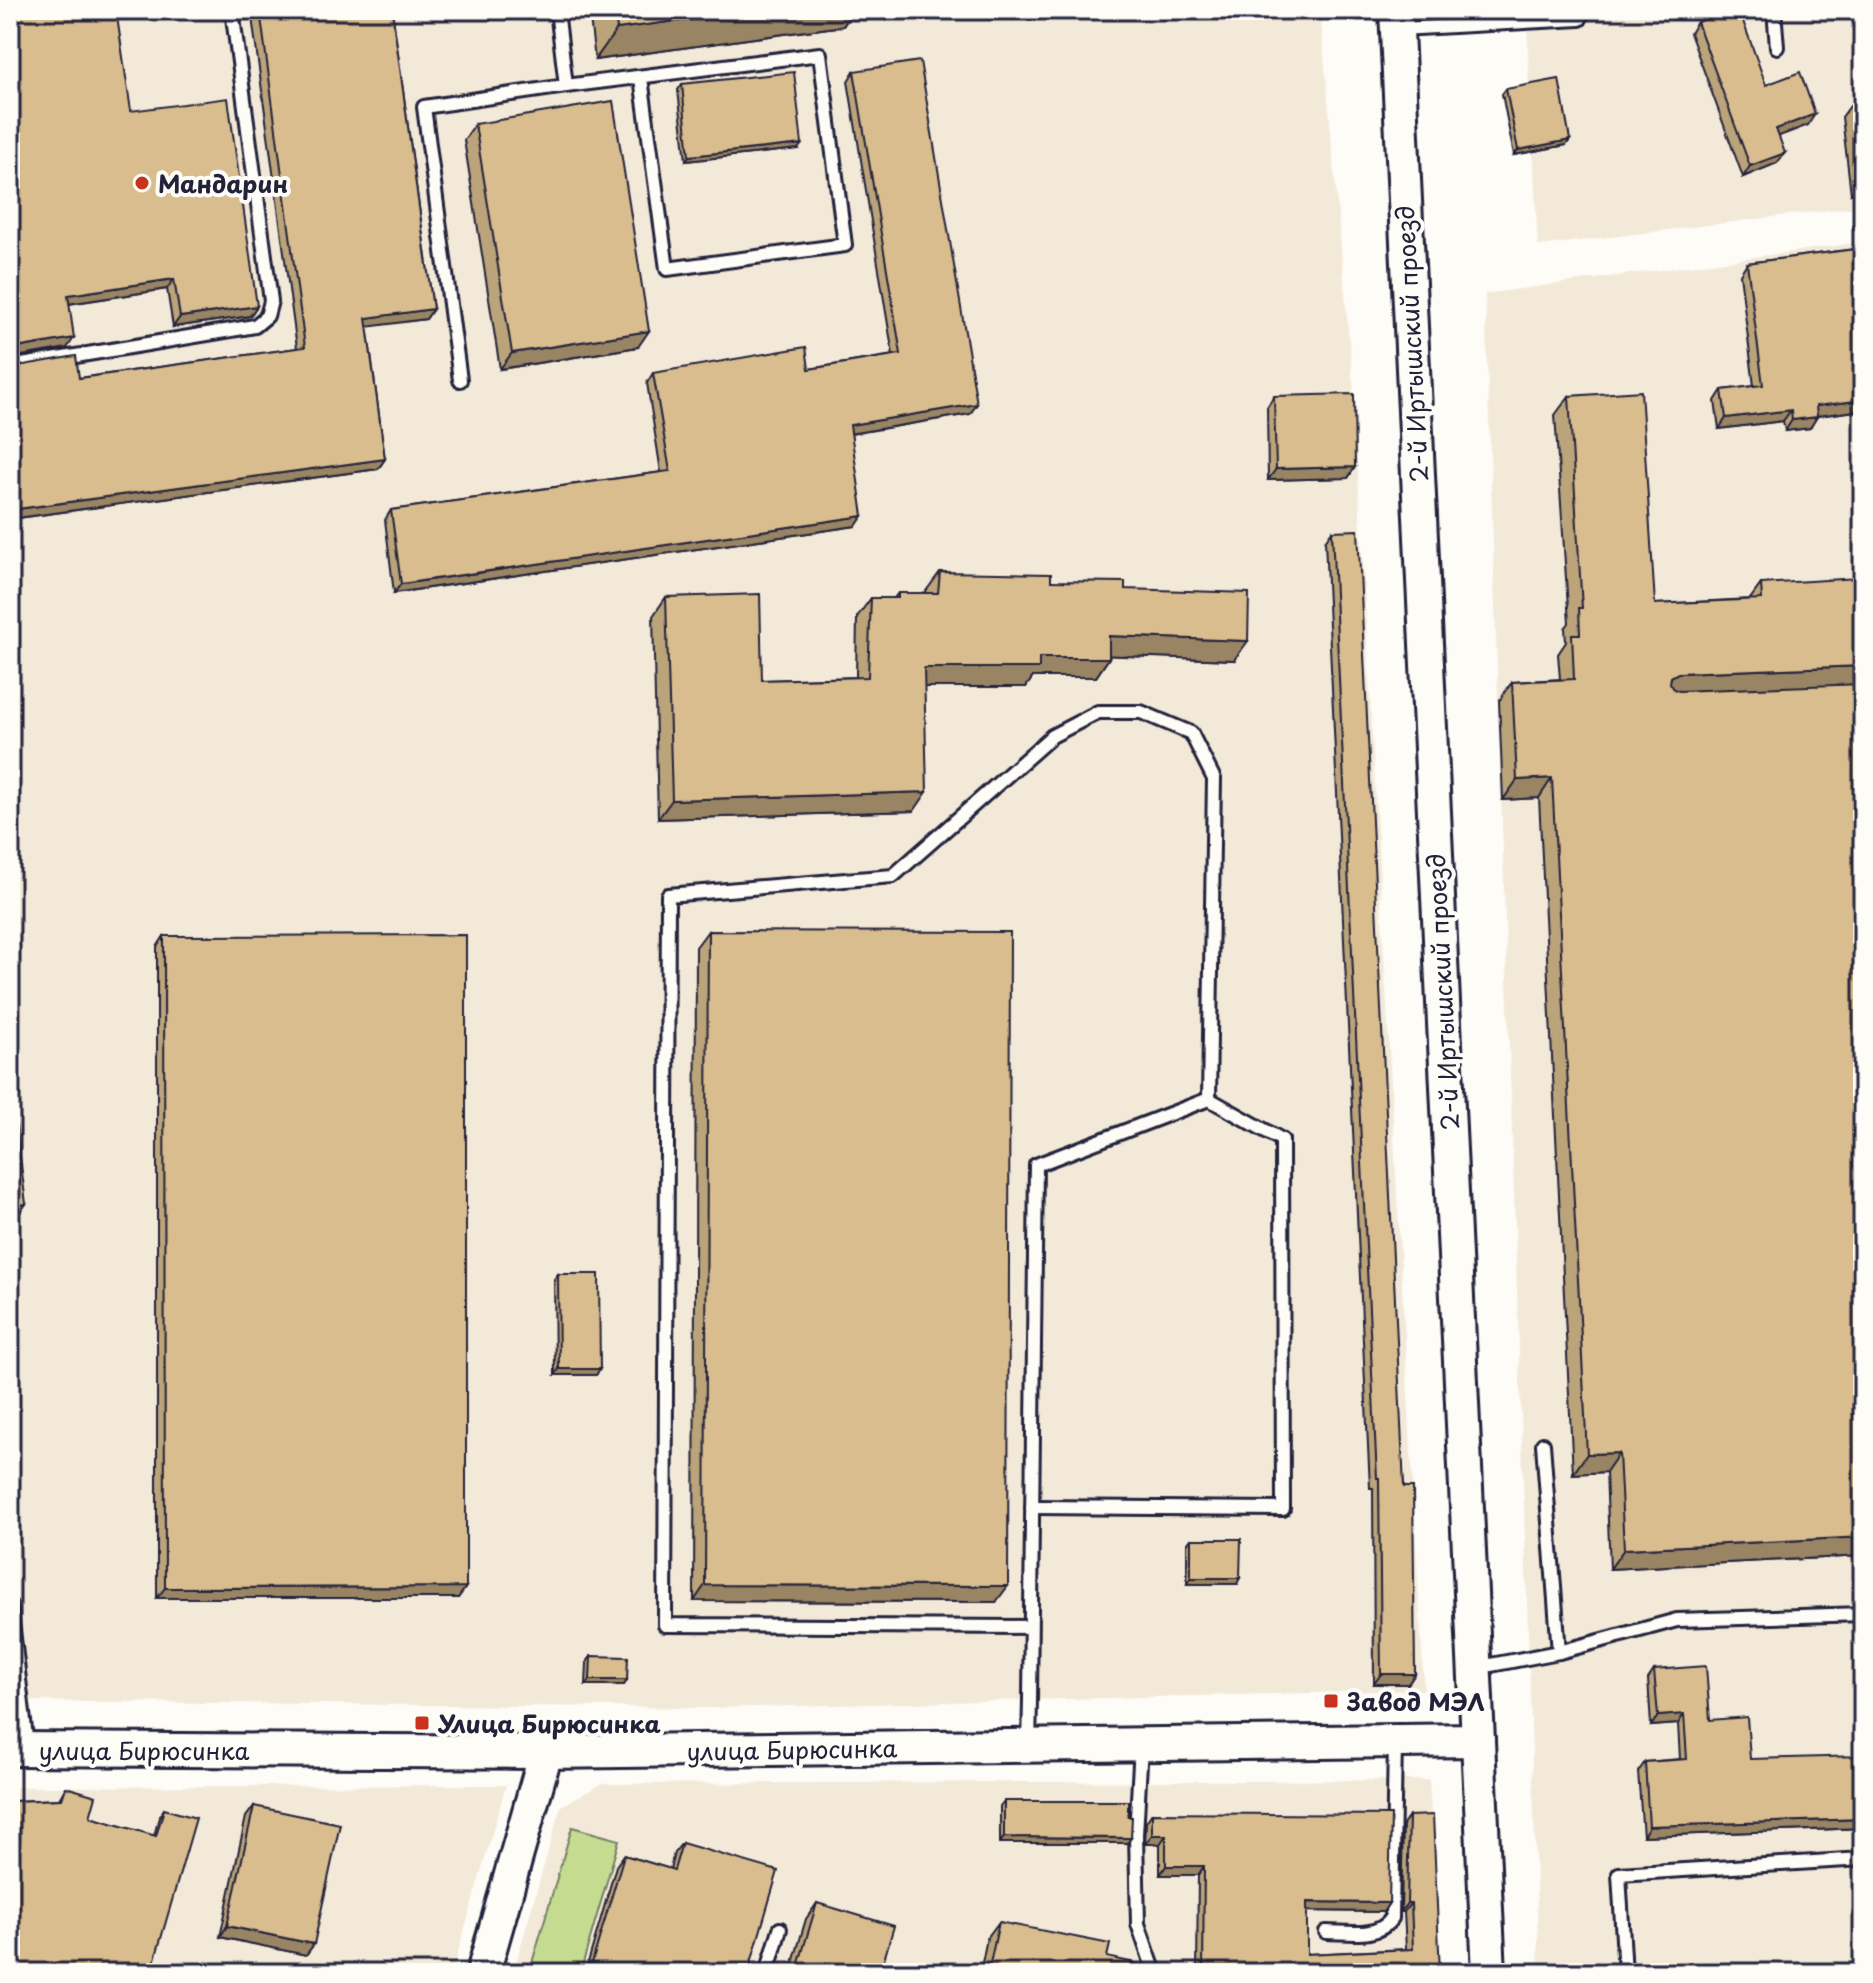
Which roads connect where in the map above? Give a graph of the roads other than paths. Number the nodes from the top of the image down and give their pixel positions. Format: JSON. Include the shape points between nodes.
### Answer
{"nodes":[{"id":1,"x":232,"y":10,"type":"edge"},
{"id":2,"x":557,"y":10,"type":"edge"},
{"id":3,"x":1580,"y":10,"type":"edge"},
{"id":4,"x":1774,"y":10,"type":"edge"},
{"id":5,"x":1396,"y":20,"type":"edge"},
{"id":6,"x":1777,"y":47,"type":"dead end"},
{"id":7,"x":641,"y":78,"type":"junction"},
{"id":8,"x":566,"y":86,"type":"junction"},
{"id":9,"x":10,"y":367,"type":"edge"},
{"id":10,"x":460,"y":380,"type":"dead end"},
{"id":11,"x":1209,"y":1099,"type":"junction"},
{"id":12,"x":1543,"y":1444,"type":"dead end"},
{"id":13,"x":1032,"y":1507,"type":"junction"},
{"id":14,"x":10,"y":1605,"type":"edge"},
{"id":15,"x":1863,"y":1614,"type":"edge"},
{"id":16,"x":1030,"y":1627,"type":"junction"},
{"id":17,"x":1559,"y":1652,"type":"junction"},
{"id":18,"x":1475,"y":1668,"type":"junction"},
{"id":19,"x":1478,"y":1740,"type":"junction"},
{"id":20,"x":1395,"y":1742,"type":"junction"},
{"id":21,"x":1141,"y":1745,"type":"junction"},
{"id":22,"x":1029,"y":1746,"type":"junction"},
{"id":23,"x":18,"y":1750,"type":"edge"},
{"id":24,"x":546,"y":1752,"type":"junction"},
{"id":25,"x":1863,"y":1859,"type":"edge"},
{"id":26,"x":780,"y":1929,"type":"dead end"},
{"id":27,"x":1326,"y":1932,"type":"dead end"},
{"id":28,"x":483,"y":1973,"type":"edge"},
{"id":29,"x":767,"y":1973,"type":"edge"},
{"id":30,"x":1155,"y":1973,"type":"edge"},
{"id":31,"x":1489,"y":1973,"type":"edge"},
{"id":32,"x":1625,"y":1973,"type":"edge"}],
"edges":[{"from":1,"to":9,"type":"lane","via":[[271,301],[267,316],[255,326]]},
{"from":2,"to":8,"type":"lane"},
{"from":3,"to":5,"type":"lane","via":[[1580,19]]},
{"from":4,"to":6,"type":"lane"},
{"from":5,"to":18,"type":"main road","name":"2-й Иртышский проезд"},
{"from":7,"to":7,"type":"lane","via":[[820,54],[845,245],[667,269]]},
{"from":7,"to":8,"type":"lane"},
{"from":8,"to":10,"type":"lane","via":[[424,107]]},
{"from":11,"to":13,"type":"lane","via":[[1036,1165]]},
{"from":11,"to":13,"type":"lane","via":[[1282,1140],[1283,1509]]},
{"from":11,"to":16,"type":"lane","via":[[1214,779],[1191,733],[1141,712],[1098,712],[1052,736],[893,876],[668,895],[665,1625]]},
{"from":12,"to":17,"type":"lane"},
{"from":13,"to":16,"type":"lane"},
{"from":14,"to":23,"type":"lane"},
{"from":15,"to":17,"type":"lane","via":[[1677,1620]]},
{"from":16,"to":22,"type":"lane"},
{"from":17,"to":18,"type":"lane"},
{"from":18,"to":19,"type":"main road","name":"2-й Иртышский проезд"},
{"from":19,"to":20,"type":"main road","name":"улица Бирюсинка"},
{"from":19,"to":31,"type":"main road","name":"2-й Иртышский проезд"},
{"from":20,"to":21,"type":"main road","name":"улица Бирюсинка"},
{"from":20,"to":27,"type":"lane","via":[[1392,1918],[1373,1932]]},
{"from":21,"to":22,"type":"main road","name":"улица Бирюсинка"},
{"from":21,"to":30,"type":"lane","via":[[1138,1924]]},
{"from":22,"to":24,"type":"main road","name":"улица Бирюсинка"},
{"from":23,"to":24,"type":"main road","name":"улица Бирюсинка"},
{"from":24,"to":28,"type":"main road"},
{"from":25,"to":32,"type":"lane","via":[[1619,1874]]},
{"from":26,"to":29,"type":"lane"}]}
